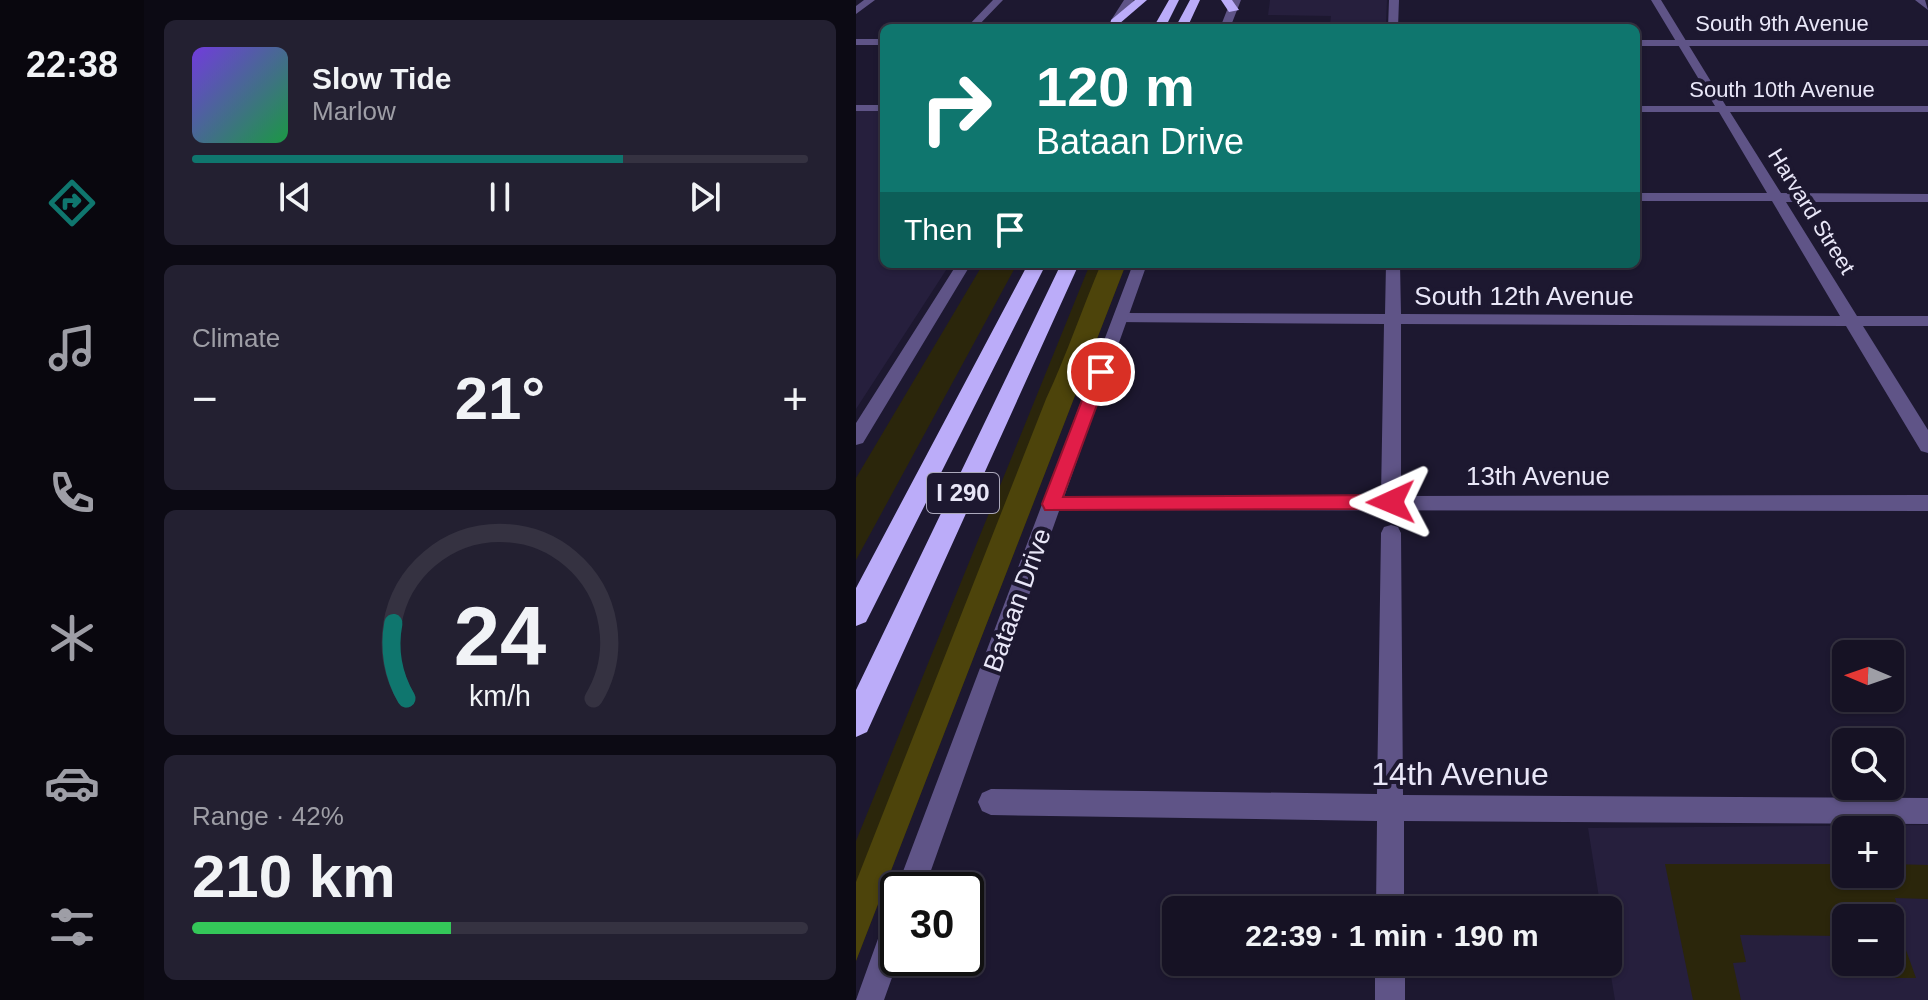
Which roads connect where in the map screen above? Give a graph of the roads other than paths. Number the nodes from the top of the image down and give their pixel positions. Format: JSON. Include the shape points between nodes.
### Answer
{"nodes":[{"id":1,"x":870,"y":0,"type":"edge"},
{"id":2,"x":998,"y":0,"type":"edge"},
{"id":3,"x":1129,"y":0,"type":"edge"},
{"id":4,"x":1142,"y":0,"type":"edge"},
{"id":5,"x":1174,"y":0,"type":"edge"},
{"id":6,"x":1195,"y":0,"type":"edge"},
{"id":7,"x":1394,"y":0,"type":"edge"},
{"id":8,"x":1656,"y":0,"type":"edge"},
{"id":9,"x":1920,"y":0,"type":"edge"},
{"id":10,"x":1232,"y":3,"type":"edge"},
{"id":11,"x":1928,"y":7,"type":"edge"},
{"id":12,"x":856,"y":11,"type":"edge"},
{"id":13,"x":975,"y":24,"type":"edge"},
{"id":14,"x":1114,"y":24,"type":"edge"},
{"id":15,"x":1114,"y":24,"type":"edge"},
{"id":16,"x":1161,"y":24,"type":"edge"},
{"id":17,"x":1183,"y":24,"type":"edge"},
{"id":18,"x":1226,"y":24,"type":"edge"},
{"id":19,"x":1393,"y":24,"type":"edge"},
{"id":20,"x":856,"y":42,"type":"edge"},
{"id":21,"x":880,"y":42,"type":"edge"},
{"id":22,"x":1640,"y":43,"type":"edge"},
{"id":23,"x":1682,"y":43,"type":"junction"},
{"id":24,"x":1928,"y":43,"type":"edge"},
{"id":25,"x":856,"y":108,"type":"edge"},
{"id":26,"x":880,"y":108,"type":"edge"},
{"id":27,"x":1640,"y":109,"type":"edge"},
{"id":28,"x":1721,"y":109,"type":"junction"},
{"id":29,"x":1928,"y":109,"type":"edge"},
{"id":30,"x":1640,"y":197,"type":"edge"},
{"id":31,"x":1776,"y":198,"type":"junction"},
{"id":32,"x":1928,"y":198,"type":"edge"},
{"id":33,"x":962,"y":268,"type":"edge"},
{"id":34,"x":1035,"y":268,"type":"edge"},
{"id":35,"x":1068,"y":268,"type":"edge"},
{"id":36,"x":1139,"y":268,"type":"edge"},
{"id":37,"x":1393,"y":268,"type":"edge"},
{"id":38,"x":1120,"y":318,"type":"junction"},
{"id":39,"x":1393,"y":319,"type":"junction"},
{"id":40,"x":1852,"y":321,"type":"junction"},
{"id":41,"x":1928,"y":321,"type":"edge"},
{"id":42,"x":856,"y":438,"type":"edge"},
{"id":43,"x":1928,"y":446,"type":"edge"},
{"id":44,"x":1391,"y":502,"type":"junction"},
{"id":45,"x":1928,"y":503,"type":"edge"},
{"id":46,"x":1052,"y":504,"type":"junction"},
{"id":47,"x":1391,"y":533,"type":"dead end"},
{"id":48,"x":856,"y":614,"type":"edge"},
{"id":49,"x":856,"y":722,"type":"edge"},
{"id":50,"x":991,"y":802,"type":"dead end"},
{"id":51,"x":1391,"y":808,"type":"junction"},
{"id":52,"x":1928,"y":811,"type":"edge"},
{"id":53,"x":917,"y":872,"type":"edge"},
{"id":54,"x":1390,"y":896,"type":"edge"},
{"id":55,"x":880,"y":970,"type":"edge"},
{"id":56,"x":1390,"y":976,"type":"edge"},
{"id":57,"x":869,"y":1000,"type":"edge"},
{"id":58,"x":1390,"y":1000,"type":"edge"}],
"edges":[{"from":1,"to":12,"type":"street"},
{"from":2,"to":13,"type":"street"},
{"from":3,"to":14,"type":"street"},
{"from":4,"to":15,"type":"highway"},
{"from":5,"to":16,"type":"highway"},
{"from":6,"to":17,"type":"highway"},
{"from":7,"to":19,"type":"street"},
{"from":8,"to":23,"type":"street","name":"Harvard Street"},
{"from":9,"to":11,"type":"street"},
{"from":10,"to":18,"type":"street"},
{"from":20,"to":21,"type":"street"},
{"from":22,"to":23,"type":"street","name":"South 9th Avenue"},
{"from":23,"to":24,"type":"street","name":"South 9th Avenue"},
{"from":23,"to":28,"type":"street","name":"Harvard Street"},
{"from":25,"to":26,"type":"street"},
{"from":27,"to":28,"type":"street","name":"South 10th Avenue"},
{"from":28,"to":29,"type":"street","name":"South 10th Avenue"},
{"from":28,"to":31,"type":"street","name":"Harvard Street"},
{"from":30,"to":31,"type":"street"},
{"from":31,"to":32,"type":"street"},
{"from":31,"to":40,"type":"street","name":"Harvard Street"},
{"from":33,"to":42,"type":"street"},
{"from":34,"to":48,"type":"highway","number":"I 290"},
{"from":35,"to":49,"type":"highway","number":"I 290"},
{"from":36,"to":38,"type":"street","name":"Bataan Drive"},
{"from":37,"to":39,"type":"street"},
{"from":38,"to":39,"type":"street","name":"South 12th Avenue"},
{"from":38,"to":46,"type":"street","name":"Bataan Drive"},
{"from":39,"to":40,"type":"street","name":"South 12th Avenue"},
{"from":39,"to":44,"type":"street"},
{"from":40,"to":41,"type":"street","name":"South 12th Avenue"},
{"from":40,"to":43,"type":"street","name":"Harvard Street"},
{"from":44,"to":45,"type":"street","name":"13th Avenue"},
{"from":44,"to":46,"type":"street","name":"13th Avenue"},
{"from":46,"to":53,"type":"street","name":"Bataan Drive"},
{"from":47,"to":51,"type":"street"},
{"from":50,"to":51,"type":"street","name":"14th Avenue"},
{"from":51,"to":52,"type":"street","name":"14th Avenue"},
{"from":51,"to":54,"type":"street"},
{"from":55,"to":57,"type":"street"},
{"from":56,"to":58,"type":"street"}]}
